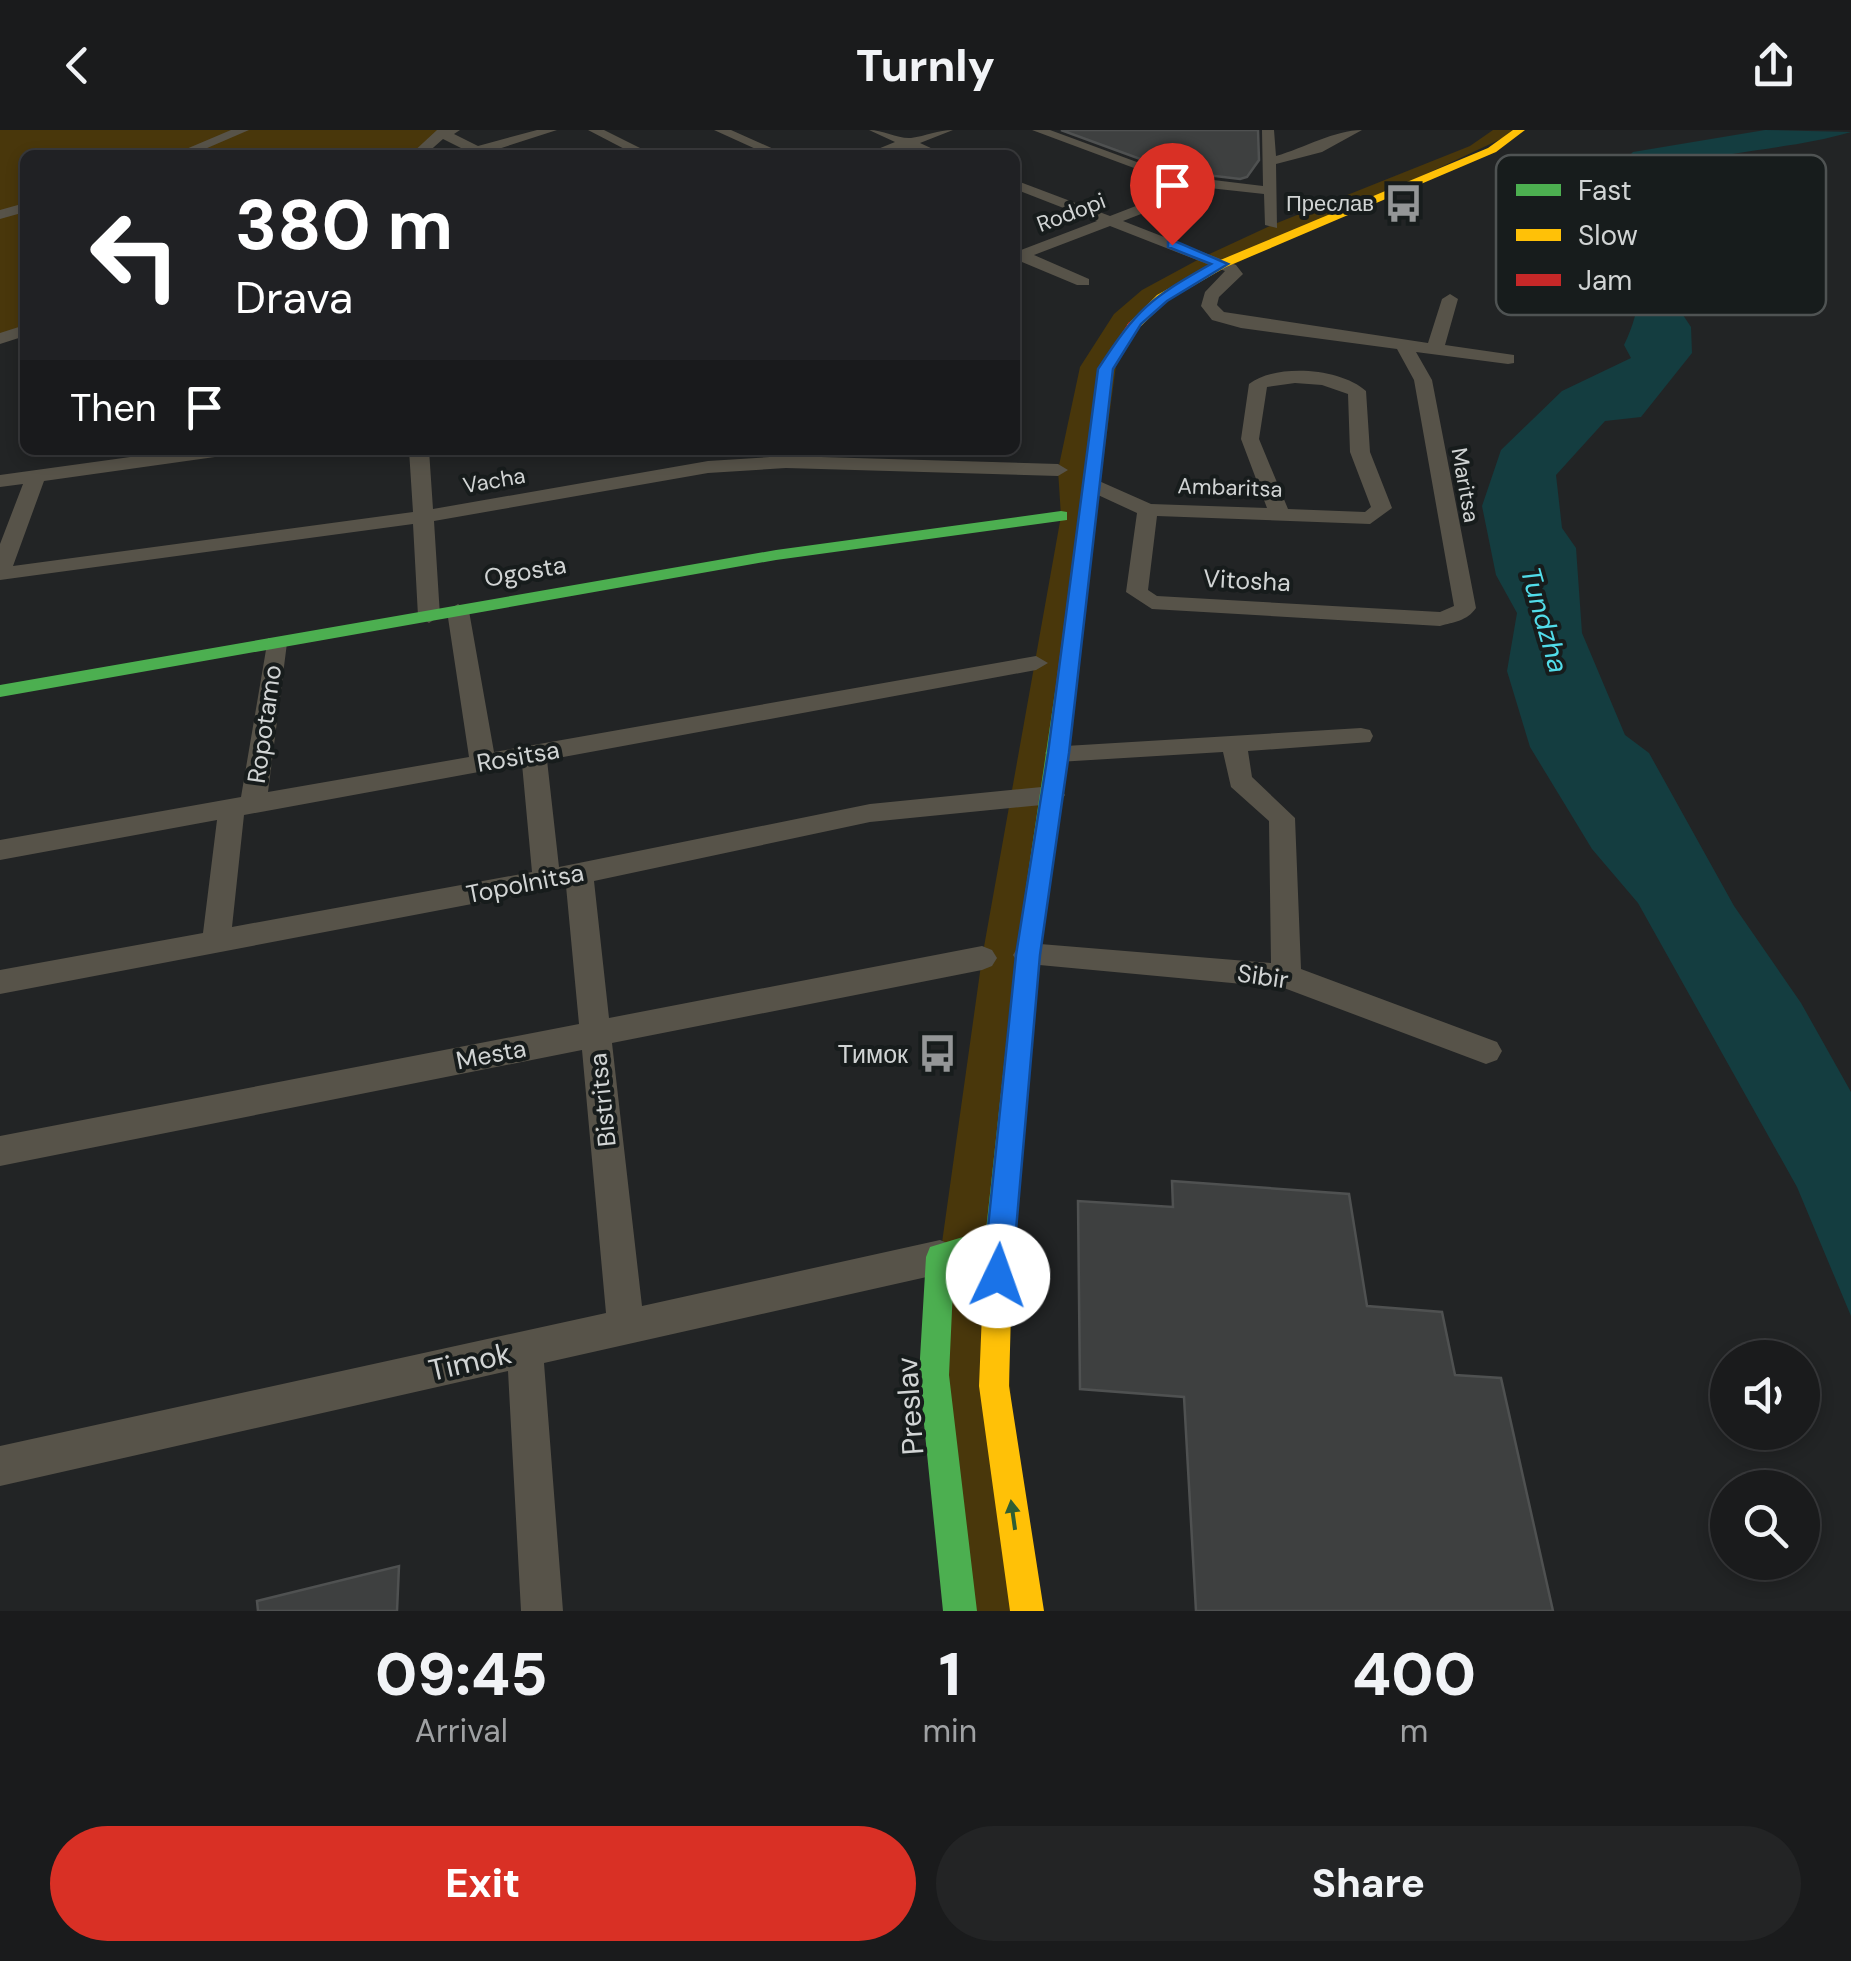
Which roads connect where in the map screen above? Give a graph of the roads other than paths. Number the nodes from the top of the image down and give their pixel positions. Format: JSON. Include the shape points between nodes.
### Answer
{"nodes":[{"id":1,"x":243,"y":130,"type":"edge"},
{"id":2,"x":550,"y":130,"type":"edge"},
{"id":3,"x":594,"y":130,"type":"edge"},
{"id":4,"x":720,"y":130,"type":"edge"},
{"id":5,"x":874,"y":130,"type":"edge"},
{"id":6,"x":947,"y":130,"type":"edge"},
{"id":7,"x":1038,"y":130,"type":"edge"},
{"id":8,"x":1268,"y":130,"type":"edge"},
{"id":9,"x":1356,"y":130,"type":"edge"},
{"id":10,"x":1520,"y":130,"type":"edge"},
{"id":11,"x":448,"y":132,"type":"edge"},
{"id":12,"x":1064,"y":134,"type":"edge"},
{"id":13,"x":908,"y":143,"type":"junction"},
{"id":14,"x":192,"y":150,"type":"edge"},
{"id":15,"x":424,"y":150,"type":"edge"},
{"id":16,"x":476,"y":150,"type":"edge"},
{"id":17,"x":490,"y":150,"type":"edge"},
{"id":18,"x":636,"y":150,"type":"edge"},
{"id":19,"x":768,"y":150,"type":"edge"},
{"id":20,"x":886,"y":150,"type":"edge"},
{"id":21,"x":926,"y":150,"type":"edge"},
{"id":22,"x":1271,"y":160,"type":"junction"},
{"id":23,"x":1188,"y":181,"type":"junction"},
{"id":24,"x":1020,"y":186,"type":"edge"},
{"id":25,"x":1271,"y":190,"type":"junction"},
{"id":26,"x":1110,"y":221,"type":"junction"},
{"id":27,"x":1272,"y":225,"type":"dead end"},
{"id":28,"x":1020,"y":253,"type":"edge"},
{"id":29,"x":1020,"y":255,"type":"edge"},
{"id":30,"x":1212,"y":260,"type":"junction"},
{"id":31,"x":1083,"y":282,"type":"dead end"},
{"id":32,"x":1450,"y":300,"type":"dead end"},
{"id":33,"x":1404,"y":346,"type":"junction"},
{"id":34,"x":1435,"y":350,"type":"junction"},
{"id":35,"x":1508,"y":358,"type":"dead end"},
{"id":36,"x":186,"y":455,"type":"edge"},
{"id":37,"x":419,"y":455,"type":"edge"},
{"id":38,"x":1058,"y":470,"type":"dead end"},
{"id":39,"x":36,"y":476,"type":"junction"},
{"id":40,"x":0,"y":481,"type":"edge"},
{"id":41,"x":1092,"y":486,"type":"junction"},
{"id":42,"x":1148,"y":510,"type":"junction"},
{"id":43,"x":1279,"y":513,"type":"junction"},
{"id":44,"x":1060,"y":516,"type":"dead end"},
{"id":45,"x":423,"y":518,"type":"junction"},
{"id":46,"x":0,"y":573,"type":"edge"},
{"id":47,"x":458,"y":611,"type":"junction"},
{"id":48,"x":430,"y":616,"type":"junction"},
{"id":49,"x":1440,"y":619,"type":"joint"},
{"id":50,"x":276,"y":643,"type":"junction"},
{"id":51,"x":1036,"y":663,"type":"dead end"},
{"id":52,"x":0,"y":691,"type":"edge"},
{"id":53,"x":1361,"y":736,"type":"dead end"},
{"id":54,"x":1234,"y":743,"type":"junction"},
{"id":55,"x":534,"y":753,"type":"junction"},
{"id":56,"x":1058,"y":753,"type":"junction"},
{"id":57,"x":483,"y":763,"type":"junction"},
{"id":58,"x":1052,"y":794,"type":"junction"},
{"id":59,"x":242,"y":806,"type":"junction"},
{"id":60,"x":0,"y":850,"type":"edge"},
{"id":61,"x":578,"y":874,"type":"junction"},
{"id":62,"x":546,"y":880,"type":"junction"},
{"id":63,"x":216,"y":941,"type":"junction"},
{"id":64,"x":1028,"y":955,"type":"junction"},
{"id":65,"x":982,"y":958,"type":"dead end"},
{"id":66,"x":1286,"y":976,"type":"junction"},
{"id":67,"x":0,"y":982,"type":"edge"},
{"id":68,"x":596,"y":1034,"type":"junction"},
{"id":69,"x":1486,"y":1051,"type":"dead end"},
{"id":70,"x":0,"y":1150,"type":"edge"},
{"id":71,"x":999,"y":1240,"type":"junction"},
{"id":72,"x":940,"y":1257,"type":"junction"},
{"id":73,"x":626,"y":1327,"type":"junction"},
{"id":74,"x":526,"y":1350,"type":"junction"},
{"id":75,"x":0,"y":1466,"type":"edge"},
{"id":76,"x":542,"y":1611,"type":"edge"},
{"id":77,"x":960,"y":1611,"type":"edge"},
{"id":78,"x":1027,"y":1611,"type":"edge"}],
"edges":[{"from":1,"to":14,"type":"street"},
{"from":2,"to":17,"type":"street"},
{"from":3,"to":18,"type":"street"},
{"from":4,"to":19,"type":"street"},
{"from":5,"to":13,"type":"street"},
{"from":6,"to":13,"type":"street"},
{"from":7,"to":12,"type":"street"},
{"from":8,"to":22,"type":"street"},
{"from":9,"to":22,"type":"street","via":[[1317,150]]},
{"from":10,"to":30,"type":"main road","via":[[1492,150]]},
{"from":11,"to":15,"type":"street"},
{"from":11,"to":16,"type":"street"},
{"from":12,"to":23,"type":"street"},
{"from":13,"to":20,"type":"street"},
{"from":13,"to":21,"type":"street"},
{"from":22,"to":25,"type":"street"},
{"from":23,"to":25,"type":"street"},
{"from":23,"to":26,"type":"street","name":"Rodopi","via":[[1172,198]]},
{"from":24,"to":26,"type":"street"},
{"from":25,"to":27,"type":"street"},
{"from":26,"to":28,"type":"street","name":"Rodopi"},
{"from":26,"to":30,"type":"street"},
{"from":29,"to":31,"type":"street"},
{"from":30,"to":33,"type":"street","via":[[1234,274],[1212,295],[1209,306],[1218,316]]},
{"from":30,"to":41,"type":"main road","via":[[1119,343],[1106,369]]},
{"from":32,"to":34,"type":"street"},
{"from":33,"to":34,"type":"street"},
{"from":33,"to":49,"type":"street","name":"Maritsa","via":[[1423,380],[1465,608]]},
{"from":34,"to":35,"type":"street"},
{"from":36,"to":39,"type":"street"},
{"from":37,"to":45,"type":"street"},
{"from":38,"to":45,"type":"street","name":"Vacha","via":[[786,462],[708,467]]},
{"from":39,"to":40,"type":"street"},
{"from":39,"to":46,"type":"street"},
{"from":41,"to":42,"type":"street","name":"Ambaritsa"},
{"from":41,"to":56,"type":"main road"},
{"from":42,"to":43,"type":"street","name":"Ambaritsa"},
{"from":42,"to":49,"type":"street","name":"Vitosha","via":[[1137,592],[1152,602]]},
{"from":43,"to":43,"type":"street","name":"Ambaritsa","via":[[1370,518],[1382,508],[1360,452],[1357,391],[1277,376],[1258,384],[1250,440]]},
{"from":44,"to":47,"type":"main road","name":"Ogosta","via":[[776,555]]},
{"from":45,"to":46,"type":"street","name":"Vacha"},
{"from":45,"to":48,"type":"street"},
{"from":47,"to":48,"type":"main road","name":"Ogosta"},
{"from":47,"to":57,"type":"street"},
{"from":48,"to":50,"type":"main road","name":"Ogosta"},
{"from":50,"to":52,"type":"main road","name":"Ogosta"},
{"from":50,"to":59,"type":"street","name":"Ropotamo"},
{"from":51,"to":55,"type":"street","name":"Rositsa"},
{"from":53,"to":54,"type":"street"},
{"from":54,"to":56,"type":"street"},
{"from":54,"to":66,"type":"street","via":[[1240,781],[1282,818]]},
{"from":55,"to":57,"type":"street","name":"Rositsa"},
{"from":55,"to":62,"type":"street"},
{"from":56,"to":58,"type":"main road"},
{"from":57,"to":59,"type":"street","name":"Rositsa"},
{"from":58,"to":61,"type":"street","name":"Topolnitsa","via":[[870,813]]},
{"from":58,"to":64,"type":"main road"},
{"from":59,"to":60,"type":"street","name":"Rositsa"},
{"from":59,"to":63,"type":"street","name":"Ropotamo"},
{"from":61,"to":62,"type":"street","name":"Topolnitsa"},
{"from":61,"to":68,"type":"street","name":"Bistritsa"},
{"from":62,"to":63,"type":"street","name":"Topolnitsa"},
{"from":63,"to":67,"type":"street","name":"Topolnitsa"},
{"from":64,"to":66,"type":"street","name":"Sibir"},
{"from":64,"to":71,"type":"main road"},
{"from":65,"to":68,"type":"street","name":"Mesta"},
{"from":66,"to":69,"type":"street","name":"Sibir"},
{"from":68,"to":70,"type":"street","name":"Mesta"},
{"from":68,"to":73,"type":"street","name":"Bistritsa"},
{"from":71,"to":72,"type":"main road"},
{"from":78,"to":71,"type":"main road","one_way":true,"via":[[994,1386]]},
{"from":72,"to":73,"type":"street","name":"Timok"},
{"from":72,"to":77,"type":"main road","name":"Preslav","via":[[934,1375]]},
{"from":73,"to":74,"type":"street","name":"Timok"},
{"from":74,"to":75,"type":"street","name":"Timok"},
{"from":74,"to":76,"type":"street"}]}
